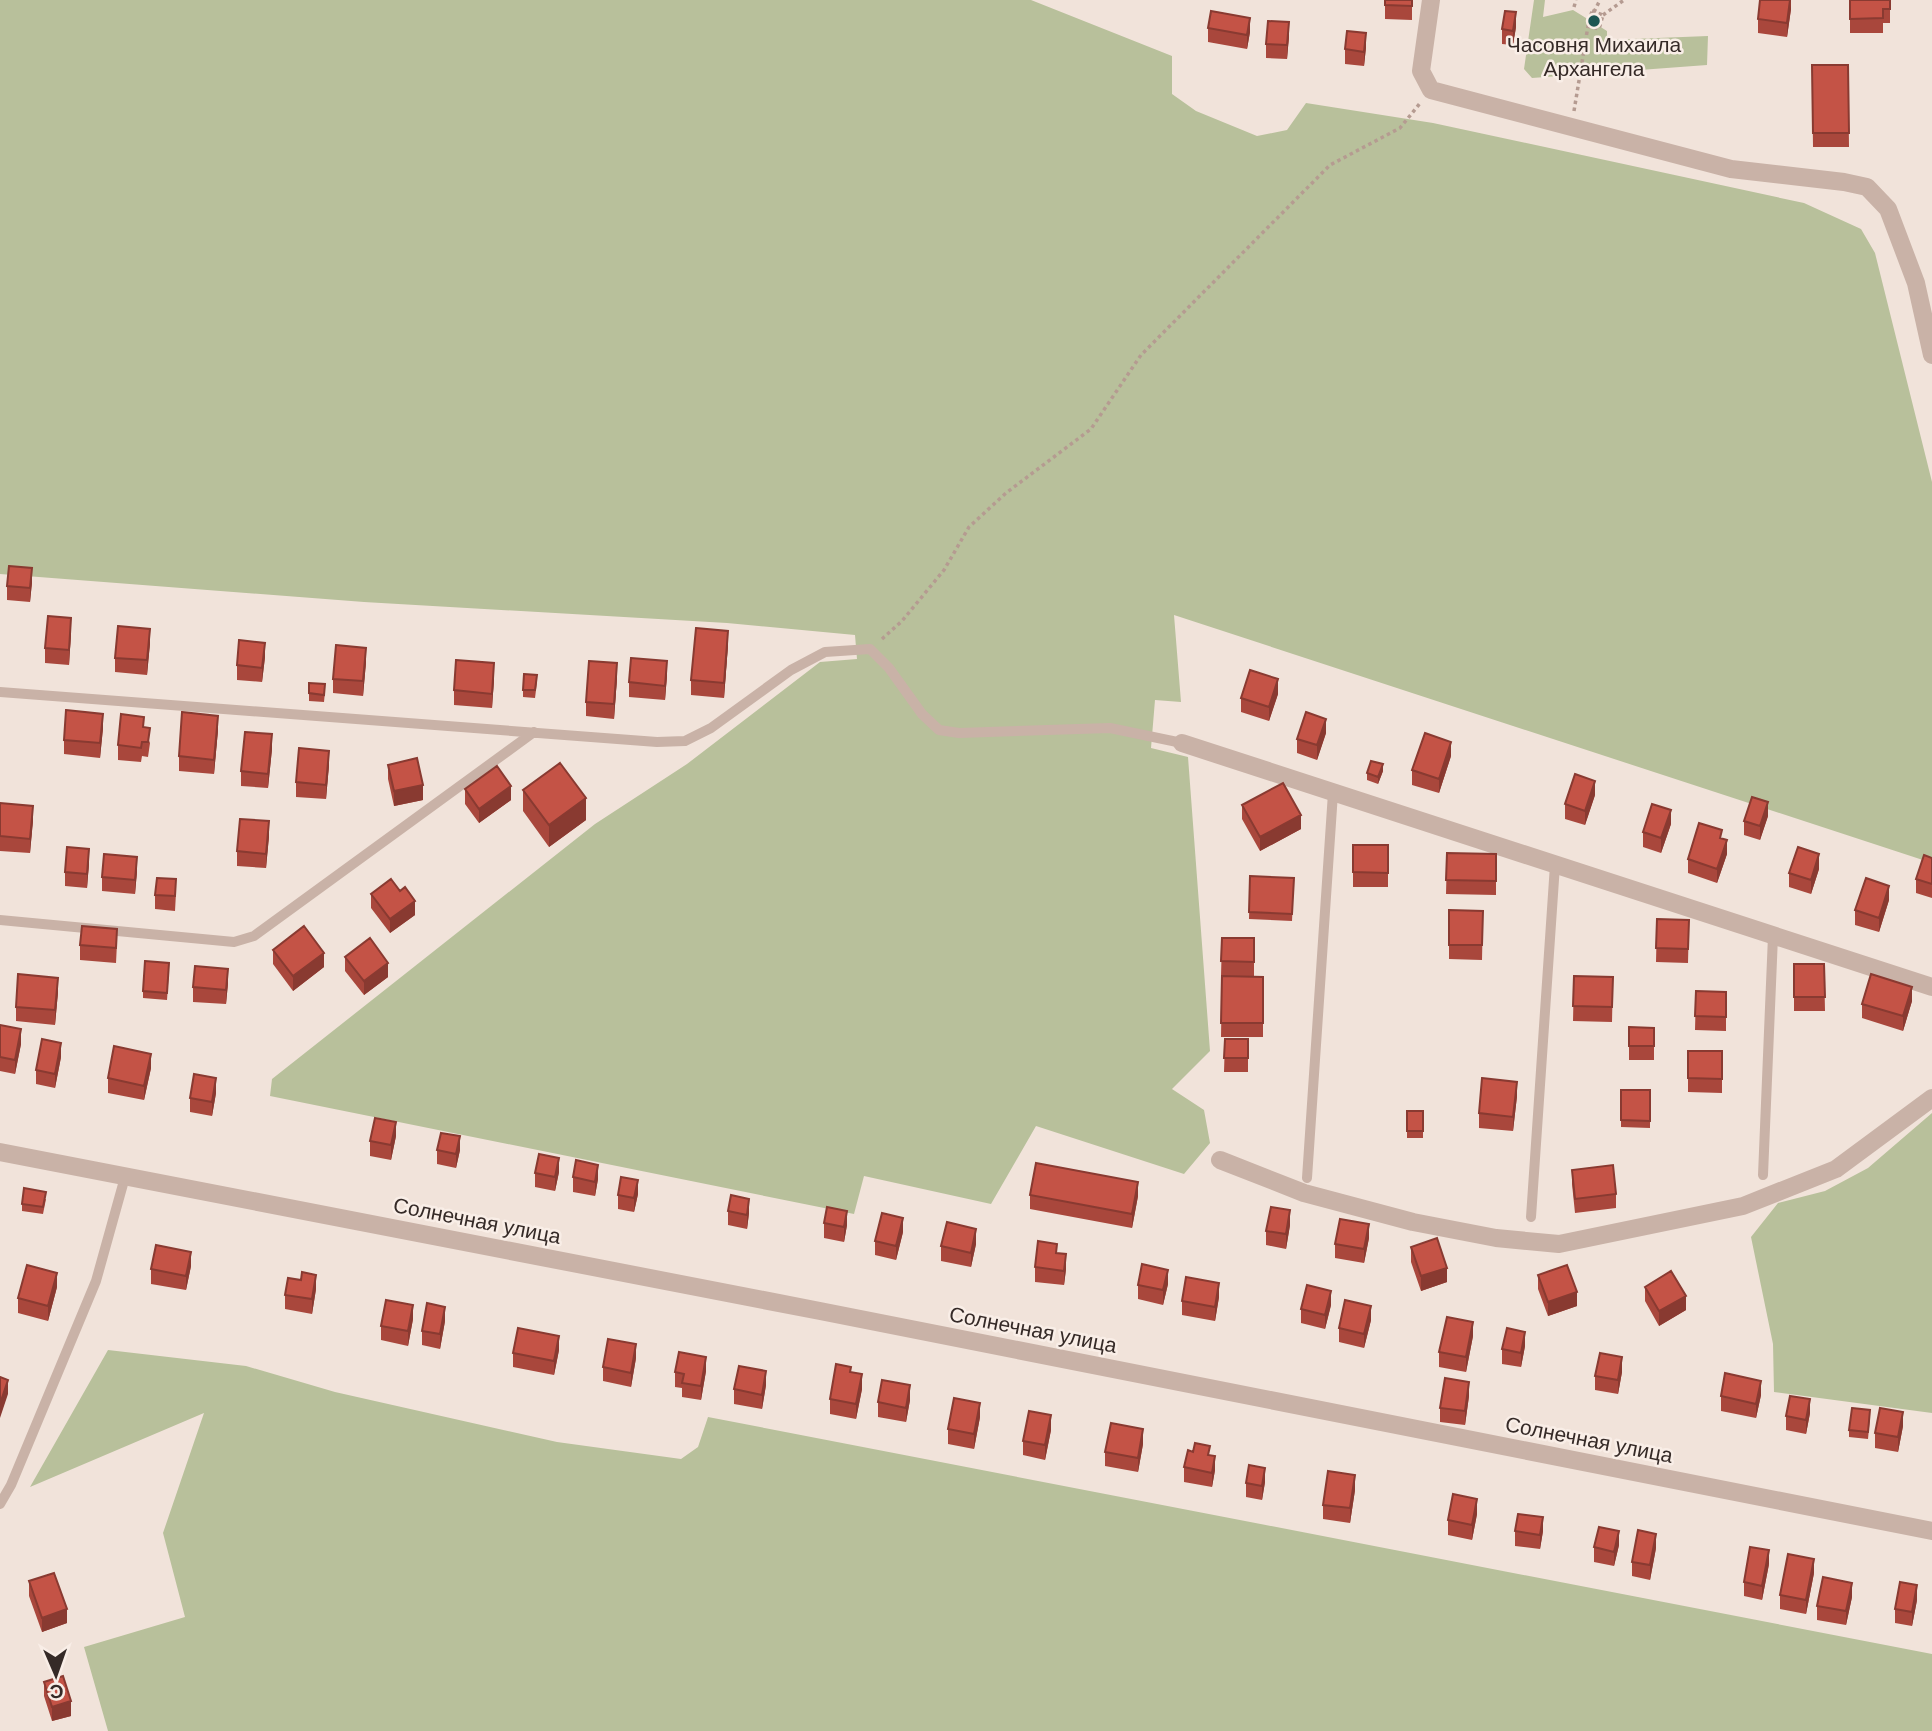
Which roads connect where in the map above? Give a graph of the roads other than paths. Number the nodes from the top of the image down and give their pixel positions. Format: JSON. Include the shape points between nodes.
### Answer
{"nodes":[{"id":1,"x":1431,"y":0,"type":"edge"},
{"id":2,"x":1932,"y":355,"type":"edge"},
{"id":3,"x":0,"y":692,"type":"edge"},
{"id":4,"x":534,"y":732,"type":"junction"},
{"id":5,"x":1182,"y":743,"type":"joint"},
{"id":6,"x":1333,"y":793,"type":"junction"},
{"id":7,"x":1555,"y":865,"type":"junction"},
{"id":8,"x":0,"y":920,"type":"edge"},
{"id":9,"x":1773,"y":936,"type":"junction"},
{"id":10,"x":1932,"y":987,"type":"edge"},
{"id":11,"x":1932,"y":1098,"type":"edge"},
{"id":12,"x":0,"y":1152,"type":"edge"},
{"id":13,"x":1220,"y":1160,"type":"dead end"},
{"id":14,"x":1763,"y":1175,"type":"dead end"},
{"id":15,"x":125,"y":1177,"type":"junction"},
{"id":16,"x":1307,"y":1178,"type":"dead end"},
{"id":17,"x":1531,"y":1217,"type":"dead end"},
{"id":18,"x":0,"y":1504,"type":"edge"},
{"id":19,"x":1932,"y":1531,"type":"edge"}],
"edges":[{"from":1,"to":2,"type":"street","via":[[1421,71],[1431,90],[1731,169],[1867,187],[1888,209],[1916,283]]},
{"from":3,"to":4,"type":"lane"},
{"from":4,"to":5,"type":"lane","via":[[685,741],[711,729],[791,670],[825,652],[870,649],[939,730],[1110,728]]},
{"from":4,"to":8,"type":"lane","via":[[254,936],[234,942]]},
{"from":5,"to":6,"type":"street"},
{"from":6,"to":7,"type":"street"},
{"from":6,"to":16,"type":"lane"},
{"from":7,"to":9,"type":"street"},
{"from":7,"to":17,"type":"lane"},
{"from":9,"to":10,"type":"street"},
{"from":9,"to":14,"type":"lane"},
{"from":11,"to":13,"type":"street","via":[[1836,1169],[1742,1206],[1559,1244],[1413,1222],[1304,1194]]},
{"from":12,"to":15,"type":"street","name":"Солнечная улица"},
{"from":15,"to":18,"type":"lane","via":[[96,1281]]},
{"from":15,"to":19,"type":"street","name":"Солнечная улица"}]}
